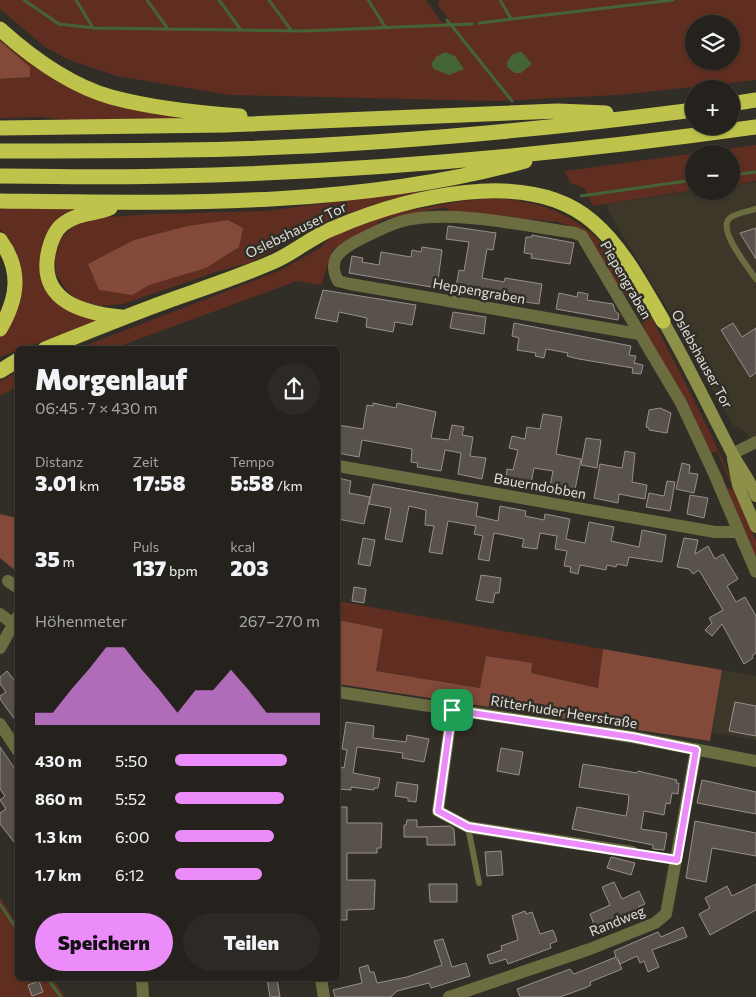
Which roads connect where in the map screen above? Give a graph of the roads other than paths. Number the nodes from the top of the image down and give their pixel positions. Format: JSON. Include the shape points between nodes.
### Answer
{"nodes":[{"id":1,"x":0,"y":29,"type":"edge"},
{"id":2,"x":756,"y":100,"type":"edge"},
{"id":3,"x":740,"y":103,"type":"edge"},
{"id":4,"x":685,"y":111,"type":"edge"},
{"id":5,"x":640,"y":117,"type":"junction"},
{"id":6,"x":294,"y":122,"type":"junction"},
{"id":7,"x":756,"y":127,"type":"edge"},
{"id":8,"x":0,"y":128,"type":"edge"},
{"id":9,"x":562,"y":150,"type":"junction"},
{"id":10,"x":0,"y":151,"type":"edge"},
{"id":11,"x":0,"y":176,"type":"edge"},
{"id":12,"x":0,"y":201,"type":"edge"},
{"id":13,"x":124,"y":202,"type":"junction"},
{"id":14,"x":756,"y":209,"type":"edge"},
{"id":15,"x":0,"y":240,"type":"edge"},
{"id":16,"x":335,"y":258,"type":"joint"},
{"id":17,"x":756,"y":279,"type":"edge"},
{"id":18,"x":122,"y":317,"type":"junction"},
{"id":19,"x":662,"y":321,"type":"joint"},
{"id":20,"x":0,"y":329,"type":"edge"},
{"id":21,"x":639,"y":334,"type":"junction"},
{"id":22,"x":52,"y":346,"type":"edge"},
{"id":23,"x":15,"y":360,"type":"edge"},
{"id":24,"x":15,"y":362,"type":"edge"},
{"id":25,"x":0,"y":363,"type":"edge"},
{"id":26,"x":0,"y":371,"type":"edge"},
{"id":27,"x":756,"y":442,"type":"edge"},
{"id":28,"x":732,"y":454,"type":"junction"},
{"id":29,"x":340,"y":466,"type":"edge"},
{"id":30,"x":756,"y":496,"type":"edge"},
{"id":31,"x":756,"y":527,"type":"edge"},
{"id":32,"x":737,"y":532,"type":"junction"},
{"id":33,"x":756,"y":572,"type":"edge"},
{"id":34,"x":0,"y":614,"type":"edge"},
{"id":35,"x":15,"y":620,"type":"edge"},
{"id":36,"x":0,"y":648,"type":"edge"},
{"id":37,"x":340,"y":692,"type":"edge"},
{"id":38,"x":452,"y":710,"type":"junction"},
{"id":39,"x":0,"y":724,"type":"edge"},
{"id":40,"x":15,"y":746,"type":"edge"},
{"id":41,"x":696,"y":750,"type":"junction"},
{"id":42,"x":756,"y":761,"type":"edge"},
{"id":43,"x":468,"y":827,"type":"junction"},
{"id":44,"x":632,"y":852,"type":"joint"},
{"id":45,"x":677,"y":860,"type":"junction"},
{"id":46,"x":479,"y":883,"type":"dead end"},
{"id":47,"x":142,"y":981,"type":"edge"},
{"id":48,"x":321,"y":981,"type":"edge"},
{"id":49,"x":143,"y":997,"type":"edge"},
{"id":50,"x":324,"y":997,"type":"edge"},
{"id":51,"x":449,"y":997,"type":"edge"}],
"edges":[{"from":1,"to":6,"type":"highway","via":[[44,64],[69,79],[110,96],[180,110]]},
{"from":2,"to":3,"type":"highway"},
{"from":4,"to":5,"type":"highway"},
{"from":5,"to":6,"type":"highway","via":[[558,111]]},
{"from":5,"to":10,"type":"highway","via":[[390,140],[179,150]]},
{"from":6,"to":8,"type":"highway"},
{"from":7,"to":9,"type":"highway"},
{"from":9,"to":11,"type":"highway","via":[[287,172]]},
{"from":9,"to":13,"type":"highway","via":[[480,174],[355,192]]},
{"from":12,"to":13,"type":"highway"},
{"from":13,"to":18,"type":"highway","via":[[108,210],[82,213],[62,224],[51,241],[46,267],[52,284],[76,309]]},
{"from":14,"to":17,"type":"lane","via":[[731,217],[726,234]]},
{"from":15,"to":20,"type":"highway","via":[[13,260],[16,287],[10,311]]},
{"from":16,"to":21,"type":"street","name":"Heppengraben","via":[[333,272],[338,281]]},
{"from":16,"to":21,"type":"street","name":"Piepengraben","via":[[341,250],[372,233],[407,220],[454,218],[575,233],[587,241]]},
{"from":18,"to":19,"type":"highway","name":"Oslebshauser Tor","via":[[269,264],[332,228],[363,216],[437,197],[498,190],[531,193],[564,203],[593,221],[612,242]]},
{"from":18,"to":22,"type":"highway","name":"Oslebshauser Tor"},
{"from":19,"to":28,"type":"main road","name":"Oslebshauser Tor","via":[[715,416]]},
{"from":21,"to":32,"type":"street","name":"Piepengraben","via":[[680,403],[712,469]]},
{"from":23,"to":25,"type":"highway"},
{"from":24,"to":26,"type":"highway"},
{"from":27,"to":28,"type":"street"},
{"from":28,"to":30,"type":"main road","name":"Oslebshauser Tor","via":[[750,480]]},
{"from":28,"to":31,"type":"main road","name":"Oslebshauser Tor","via":[[738,485]]},
{"from":29,"to":32,"type":"street","name":"Bauerndobben","via":[[715,532]]},
{"from":32,"to":33,"type":"street","name":"Piepengraben"},
{"from":34,"to":35,"type":"street"},
{"from":35,"to":36,"type":"street"},
{"from":37,"to":38,"type":"street","name":"Ritterhuder Heerstraße"},
{"from":38,"to":41,"type":"street","name":"Ritterhuder Heerstraße"},
{"from":38,"to":43,"type":"street","via":[[438,811]]},
{"from":39,"to":40,"type":"street"},
{"from":41,"to":42,"type":"street","name":"Ritterhuder Heerstraße"},
{"from":41,"to":45,"type":"street","name":"Randweg"},
{"from":43,"to":44,"type":"street"},
{"from":43,"to":46,"type":"lane"},
{"from":44,"to":45,"type":"lane"},
{"from":45,"to":51,"type":"street","name":"Randweg","via":[[669,908],[655,922]]},
{"from":47,"to":49,"type":"street"},
{"from":48,"to":50,"type":"street"}]}
